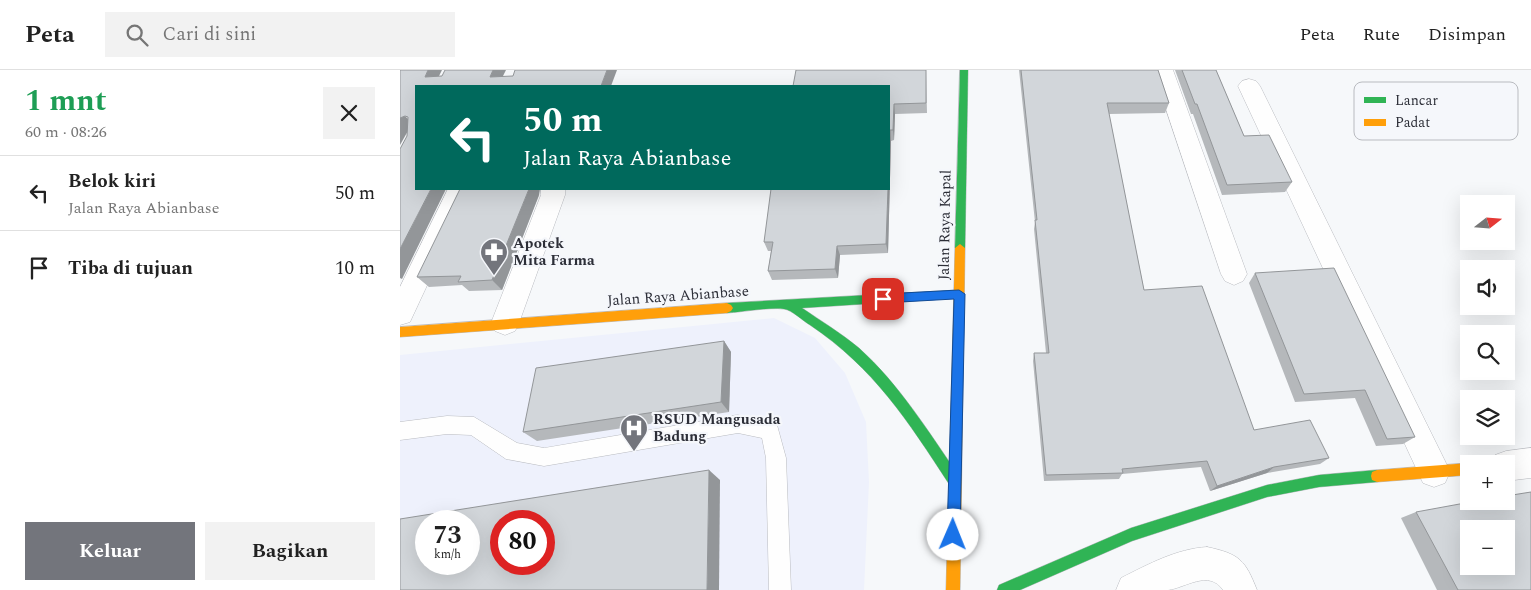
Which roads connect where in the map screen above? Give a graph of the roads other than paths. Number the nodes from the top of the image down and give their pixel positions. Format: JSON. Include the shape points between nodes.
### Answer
{"nodes":[{"id":1,"x":964,"y":70,"type":"edge"},
{"id":2,"x":1163,"y":70,"type":"edge"},
{"id":3,"x":1249,"y":86,"type":"dead end"},
{"id":4,"x":460,"y":190,"type":"edge"},
{"id":5,"x":553,"y":190,"type":"edge"},
{"id":6,"x":1234,"y":274,"type":"dead end"},
{"id":7,"x":959,"y":294,"type":"junction"},
{"id":8,"x":787,"y":304,"type":"junction"},
{"id":9,"x":400,"y":314,"type":"edge"},
{"id":10,"x":505,"y":323,"type":"junction"},
{"id":11,"x":400,"y":332,"type":"edge"},
{"id":12,"x":400,"y":432,"type":"edge"},
{"id":13,"x":1531,"y":463,"type":"edge"},
{"id":14,"x":1515,"y":465,"type":"edge"},
{"id":15,"x":1460,"y":470,"type":"edge"},
{"id":16,"x":1434,"y":472,"type":"junction"},
{"id":17,"x":954,"y":480,"type":"junction"},
{"id":18,"x":780,"y":590,"type":"edge"},
{"id":19,"x":953,"y":590,"type":"edge"},
{"id":20,"x":1004,"y":590,"type":"edge"},
{"id":21,"x":1133,"y":590,"type":"edge"},
{"id":22,"x":1240,"y":590,"type":"edge"}],
"edges":[{"from":1,"to":7,"type":"main road","name":"Jalan Raya Kapal"},
{"from":2,"to":6,"type":"street"},
{"from":3,"to":16,"type":"street"},
{"from":4,"to":9,"type":"street"},
{"from":5,"to":10,"type":"street"},
{"from":7,"to":8,"type":"main road","name":"Jalan Raya Abianbase"},
{"from":7,"to":17,"type":"main road","name":"Jalan Raya Kapal"},
{"from":8,"to":10,"type":"main road","name":"Jalan Raya Abianbase"},
{"from":8,"to":17,"type":"main road","via":[[855,352],[911,417]]},
{"from":10,"to":11,"type":"main road","name":"Jalan Raya Abianbase"},
{"from":12,"to":18,"type":"lane","via":[[447,425],[474,426],[513,452],[544,457],[738,424],[770,431],[776,458]]},
{"from":13,"to":14,"type":"street"},
{"from":15,"to":16,"type":"main road"},
{"from":16,"to":20,"type":"main road","via":[[1319,481],[1266,491],[1131,535]]},
{"from":17,"to":19,"type":"main road","name":"Jalan Raya Kapal"},
{"from":21,"to":22,"type":"street","via":[[1189,564],[1213,564],[1231,574]]}]}
